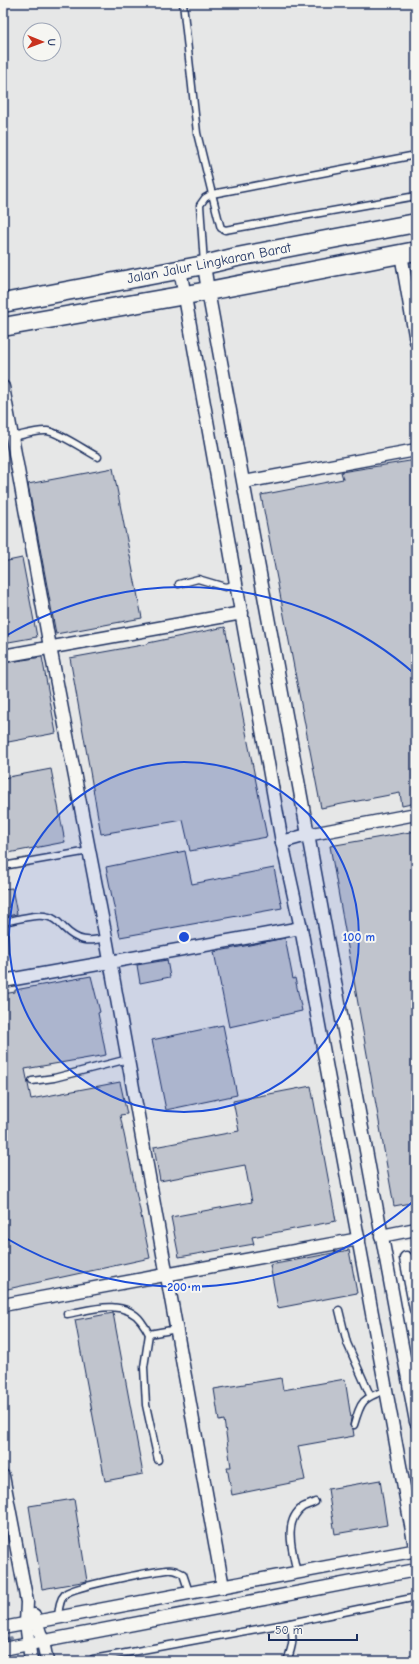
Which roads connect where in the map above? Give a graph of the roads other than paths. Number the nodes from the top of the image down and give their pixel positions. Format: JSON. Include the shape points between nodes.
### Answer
{"nodes":[{"id":1,"x":183,"y":3,"type":"edge"},
{"id":2,"x":416,"y":155,"type":"edge"},
{"id":3,"x":212,"y":194,"type":"junction"},
{"id":4,"x":416,"y":196,"type":"edge"},
{"id":5,"x":416,"y":223,"type":"edge"},
{"id":6,"x":409,"y":253,"type":"edge"},
{"id":7,"x":204,"y":265,"type":"junction"},
{"id":8,"x":180,"y":269,"type":"junction"},
{"id":9,"x":208,"y":291,"type":"junction"},
{"id":10,"x":185,"y":294,"type":"junction"},
{"id":11,"x":3,"y":302,"type":"edge"},
{"id":12,"x":3,"y":327,"type":"edge"},
{"id":13,"x":416,"y":341,"type":"edge"},
{"id":14,"x":3,"y":386,"type":"edge"},
{"id":15,"x":13,"y":437,"type":"junction"},
{"id":16,"x":416,"y":450,"type":"edge"},
{"id":17,"x":98,"y":457,"type":"dead end"},
{"id":18,"x":244,"y":482,"type":"junction"},
{"id":19,"x":179,"y":584,"type":"dead end"},
{"id":20,"x":237,"y":584,"type":"junction"},
{"id":21,"x":242,"y":613,"type":"junction"},
{"id":22,"x":50,"y":647,"type":"junction"},
{"id":23,"x":3,"y":656,"type":"edge"},
{"id":24,"x":416,"y":814,"type":"edge"},
{"id":25,"x":307,"y":835,"type":"junction"},
{"id":26,"x":282,"y":842,"type":"junction"},
{"id":27,"x":89,"y":851,"type":"junction"},
{"id":28,"x":3,"y":866,"type":"edge"},
{"id":29,"x":3,"y":922,"type":"edge"},
{"id":30,"x":301,"y":928,"type":"junction"},
{"id":31,"x":106,"y":938,"type":"junction"},
{"id":32,"x":110,"y":961,"type":"junction"},
{"id":33,"x":3,"y":981,"type":"edge"},
{"id":34,"x":128,"y":1059,"type":"junction"},
{"id":35,"x":32,"y":1081,"type":"dead end"},
{"id":36,"x":416,"y":1229,"type":"edge"},
{"id":37,"x":381,"y":1236,"type":"junction"},
{"id":38,"x":359,"y":1239,"type":"junction"},
{"id":39,"x":406,"y":1258,"type":"dead end"},
{"id":40,"x":168,"y":1274,"type":"junction"},
{"id":41,"x":3,"y":1305,"type":"edge"},
{"id":42,"x":416,"y":1309,"type":"edge"},
{"id":43,"x":339,"y":1310,"type":"dead end"},
{"id":44,"x":67,"y":1314,"type":"dead end"},
{"id":45,"x":177,"y":1328,"type":"junction"},
{"id":46,"x":149,"y":1334,"type":"junction"},
{"id":47,"x":387,"y":1390,"type":"junction"},
{"id":48,"x":370,"y":1395,"type":"junction"},
{"id":49,"x":416,"y":1422,"type":"edge"},
{"id":50,"x":354,"y":1426,"type":"dead end"},
{"id":51,"x":158,"y":1460,"type":"dead end"},
{"id":52,"x":3,"y":1476,"type":"edge"},
{"id":53,"x":315,"y":1502,"type":"dead end"},
{"id":54,"x":415,"y":1549,"type":"edge"},
{"id":55,"x":416,"y":1570,"type":"edge"},
{"id":56,"x":297,"y":1573,"type":"junction"},
{"id":57,"x":223,"y":1587,"type":"junction"},
{"id":58,"x":189,"y":1592,"type":"junction"},
{"id":59,"x":416,"y":1600,"type":"edge"},
{"id":60,"x":58,"y":1617,"type":"junction"},
{"id":61,"x":31,"y":1622,"type":"junction"},
{"id":62,"x":290,"y":1623,"type":"junction"},
{"id":63,"x":3,"y":1628,"type":"edge"},
{"id":64,"x":43,"y":1642,"type":"junction"},
{"id":65,"x":28,"y":1644,"type":"junction"},
{"id":66,"x":3,"y":1649,"type":"edge"},
{"id":67,"x":31,"y":1661,"type":"edge"},
{"id":68,"x":47,"y":1661,"type":"edge"},
{"id":69,"x":92,"y":1661,"type":"edge"},
{"id":70,"x":287,"y":1661,"type":"edge"}],
"edges":[{"from":1,"to":3,"type":"lane","via":[[197,133]]},
{"from":2,"to":3,"type":"lane"},
{"from":3,"to":4,"type":"lane","via":[[221,228],[225,230]]},
{"from":3,"to":7,"type":"lane","via":[[200,205]]},
{"from":5,"to":7,"type":"main road","name":"Jalan Jalur Lingkaran Barat"},
{"from":6,"to":9,"type":"main road","name":"Jalan Jalur Lingkaran Barat"},
{"from":6,"to":13,"type":"street"},
{"from":7,"to":8,"type":"main road","name":"Jalan Jalur Lingkaran Barat"},
{"from":7,"to":9,"type":"street"},
{"from":8,"to":10,"type":"street"},
{"from":8,"to":11,"type":"main road","name":"Jalan Jalur Lingkaran Barat"},
{"from":9,"to":10,"type":"main road","name":"Jalan Jalur Lingkaran Barat"},
{"from":9,"to":18,"type":"street"},
{"from":10,"to":12,"type":"main road","name":"Jalan Jalur Lingkaran Barat"},
{"from":10,"to":20,"type":"street"},
{"from":14,"to":15,"type":"street"},
{"from":15,"to":17,"type":"lane","via":[[47,431],[56,433]]},
{"from":15,"to":22,"type":"street"},
{"from":16,"to":18,"type":"street"},
{"from":18,"to":25,"type":"street"},
{"from":19,"to":20,"type":"lane","via":[[198,579],[225,587]]},
{"from":20,"to":21,"type":"street"},
{"from":21,"to":22,"type":"street"},
{"from":21,"to":26,"type":"street"},
{"from":22,"to":23,"type":"street"},
{"from":22,"to":27,"type":"street"},
{"from":24,"to":25,"type":"street"},
{"from":25,"to":26,"type":"street"},
{"from":25,"to":37,"type":"street"},
{"from":26,"to":30,"type":"street"},
{"from":27,"to":28,"type":"lane"},
{"from":27,"to":31,"type":"street"},
{"from":29,"to":31,"type":"lane","via":[[48,916],[77,938],[89,941]]},
{"from":30,"to":32,"type":"street"},
{"from":30,"to":38,"type":"street"},
{"from":31,"to":32,"type":"street"},
{"from":32,"to":33,"type":"street"},
{"from":32,"to":34,"type":"street"},
{"from":34,"to":35,"type":"lane"},
{"from":34,"to":40,"type":"street"},
{"from":36,"to":37,"type":"street"},
{"from":37,"to":49,"type":"street"},
{"from":38,"to":40,"type":"street"},
{"from":38,"to":47,"type":"street"},
{"from":39,"to":42,"type":"street"},
{"from":40,"to":41,"type":"street"},
{"from":40,"to":45,"type":"street"},
{"from":43,"to":48,"type":"lane","via":[[347,1343]]},
{"from":44,"to":46,"type":"lane","via":[[112,1306],[121,1308],[137,1317]]},
{"from":45,"to":46,"type":"lane"},
{"from":45,"to":57,"type":"street"},
{"from":46,"to":51,"type":"lane","via":[[144,1367],[146,1405]]},
{"from":47,"to":48,"type":"lane"},
{"from":47,"to":54,"type":"street"},
{"from":48,"to":50,"type":"lane","via":[[360,1405]]},
{"from":52,"to":61,"type":"street"},
{"from":53,"to":56,"type":"lane","via":[[302,1508],[294,1518],[290,1533]]},
{"from":54,"to":56,"type":"street"},
{"from":55,"to":64,"type":"street"},
{"from":56,"to":57,"type":"street"},
{"from":57,"to":58,"type":"street"},
{"from":58,"to":60,"type":"street"},
{"from":58,"to":60,"type":"lane","via":[[183,1574],[176,1570],[166,1570],[82,1587],[67,1593],[60,1602]]},
{"from":59,"to":62,"type":"lane","via":[[412,1598]]},
{"from":60,"to":61,"type":"street"},
{"from":61,"to":63,"type":"street"},
{"from":61,"to":64,"type":"street"},
{"from":61,"to":65,"type":"street"},
{"from":62,"to":69,"type":"lane"},
{"from":62,"to":70,"type":"lane","via":[[293,1638]]},
{"from":64,"to":65,"type":"street"},
{"from":64,"to":68,"type":"street"},
{"from":65,"to":66,"type":"street"},
{"from":65,"to":67,"type":"street"}]}
